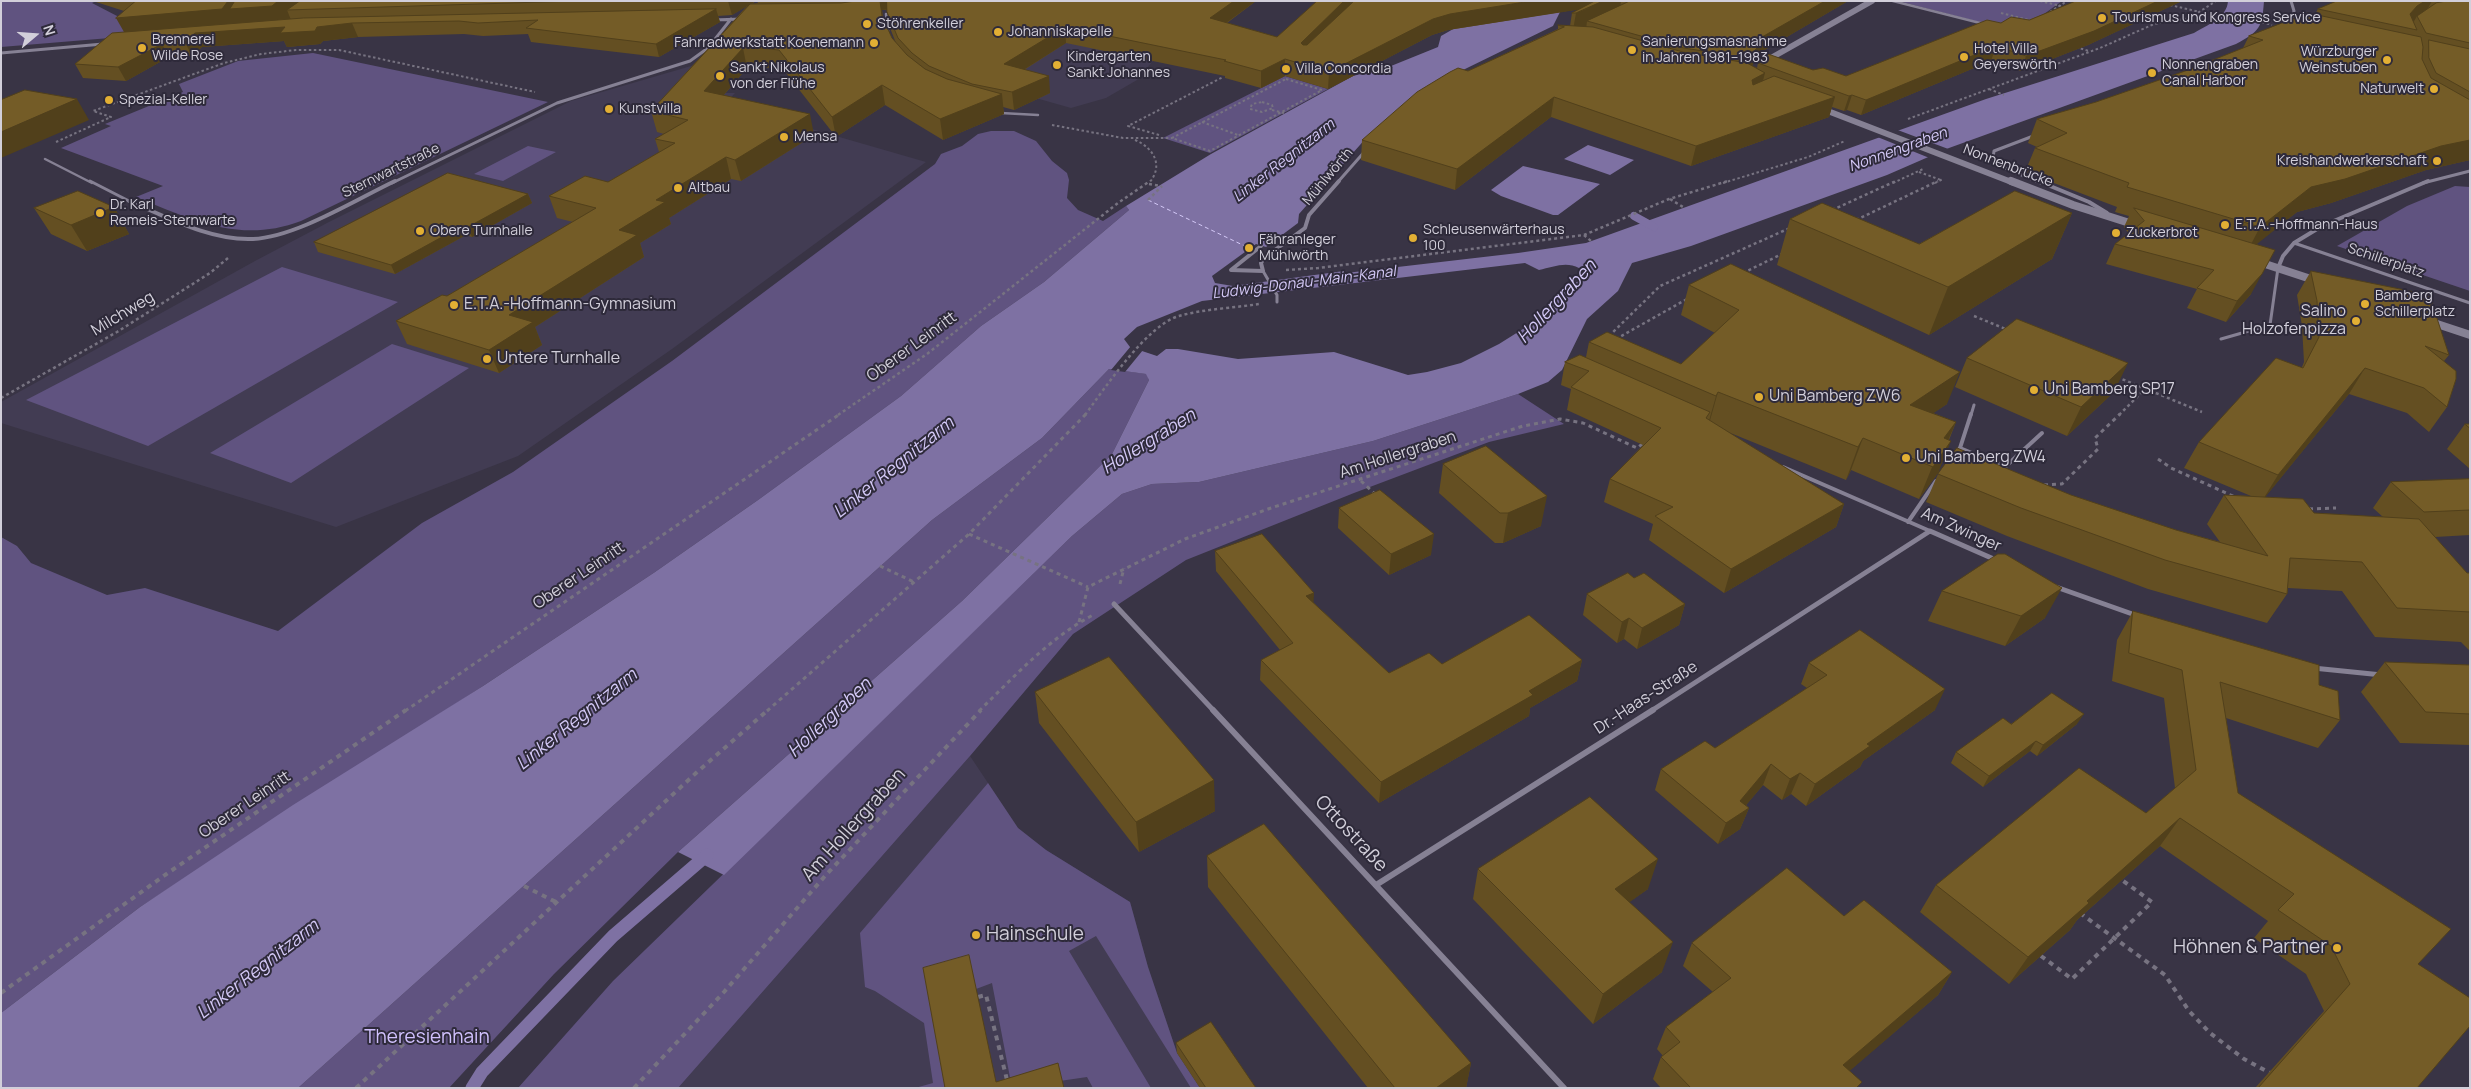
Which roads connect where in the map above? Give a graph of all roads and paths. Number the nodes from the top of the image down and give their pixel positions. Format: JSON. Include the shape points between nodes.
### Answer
{"nodes":[{"id":1,"x":1872,"y":1,"type":"edge"},
{"id":2,"x":1892,"y":1,"type":"edge"},
{"id":3,"x":2040,"y":1,"type":"edge"},
{"id":4,"x":2067,"y":1,"type":"edge"},
{"id":5,"x":2216,"y":1,"type":"edge"},
{"id":6,"x":2291,"y":1,"type":"edge"},
{"id":7,"x":2163,"y":4,"type":"dead end"},
{"id":8,"x":2060,"y":6,"type":"junction"},
{"id":9,"x":2066,"y":8,"type":"edge"},
{"id":10,"x":1994,"y":11,"type":"dead end"},
{"id":11,"x":2201,"y":12,"type":"junction"},
{"id":12,"x":894,"y":13,"type":"edge"},
{"id":13,"x":880,"y":14,"type":"edge"},
{"id":14,"x":886,"y":14,"type":"junction"},
{"id":15,"x":2044,"y":16,"type":"edge"},
{"id":16,"x":731,"y":19,"type":"junction"},
{"id":17,"x":712,"y":20,"type":"edge"},
{"id":18,"x":748,"y":20,"type":"edge"},
{"id":19,"x":1985,"y":24,"type":"edge"},
{"id":20,"x":2031,"y":25,"type":"edge"},
{"id":21,"x":2287,"y":29,"type":"edge"},
{"id":22,"x":888,"y":33,"type":"edge"},
{"id":23,"x":113,"y":44,"type":"edge"},
{"id":24,"x":2072,"y":46,"type":"edge"},
{"id":25,"x":2089,"y":52,"type":"junction"},
{"id":26,"x":1,"y":53,"type":"edge"},
{"id":27,"x":1756,"y":67,"type":"edge"},
{"id":28,"x":1223,"y":77,"type":"edge"},
{"id":29,"x":1989,"y":89,"type":"junction"},
{"id":30,"x":542,"y":93,"type":"dead end"},
{"id":31,"x":2004,"y":95,"type":"dead end"},
{"id":32,"x":1242,"y":101,"type":"junction"},
{"id":33,"x":1252,"y":104,"type":"junction"},
{"id":34,"x":1813,"y":106,"type":"edge"},
{"id":35,"x":1272,"y":110,"type":"junction"},
{"id":36,"x":992,"y":111,"type":"edge"},
{"id":37,"x":1282,"y":113,"type":"junction"},
{"id":38,"x":1038,"y":115,"type":"dead end"},
{"id":39,"x":1904,"y":120,"type":"dead end"},
{"id":40,"x":1202,"y":122,"type":"junction"},
{"id":41,"x":1046,"y":124,"type":"dead end"},
{"id":42,"x":2043,"y":133,"type":"edge"},
{"id":43,"x":1159,"y":135,"type":"junction"},
{"id":44,"x":1238,"y":135,"type":"junction"},
{"id":45,"x":1172,"y":138,"type":"junction"},
{"id":46,"x":1849,"y":139,"type":"dead end"},
{"id":47,"x":1135,"y":140,"type":"junction"},
{"id":48,"x":1368,"y":148,"type":"edge"},
{"id":49,"x":45,"y":159,"type":"joint"},
{"id":50,"x":2470,"y":171,"type":"edge"},
{"id":51,"x":2465,"y":172,"type":"junction"},
{"id":52,"x":2470,"y":175,"type":"edge"},
{"id":53,"x":1149,"y":184,"type":"junction"},
{"id":54,"x":1670,"y":199,"type":"junction"},
{"id":55,"x":1148,"y":200,"type":"dead end"},
{"id":56,"x":129,"y":202,"type":"joint"},
{"id":57,"x":1683,"y":207,"type":"dead end"},
{"id":58,"x":1830,"y":211,"type":"edge"},
{"id":59,"x":2116,"y":219,"type":"junction"},
{"id":60,"x":1851,"y":222,"type":"edge"},
{"id":61,"x":1794,"y":227,"type":"dead end"},
{"id":62,"x":2152,"y":229,"type":"edge"},
{"id":63,"x":1584,"y":235,"type":"junction"},
{"id":64,"x":250,"y":239,"type":"junction"},
{"id":65,"x":1591,"y":242,"type":"dead end"},
{"id":66,"x":2294,"y":242,"type":"junction"},
{"id":67,"x":1261,"y":246,"type":"dead end"},
{"id":68,"x":1788,"y":252,"type":"dead end"},
{"id":69,"x":2245,"y":258,"type":"edge"},
{"id":70,"x":2278,"y":268,"type":"junction"},
{"id":71,"x":1263,"y":271,"type":"junction"},
{"id":72,"x":1734,"y":277,"type":"edge"},
{"id":73,"x":2330,"y":285,"type":"edge"},
{"id":74,"x":1690,"y":298,"type":"edge"},
{"id":75,"x":1277,"y":302,"type":"joint"},
{"id":76,"x":2470,"y":303,"type":"edge"},
{"id":77,"x":1974,"y":316,"type":"dead end"},
{"id":78,"x":2418,"y":317,"type":"edge"},
{"id":79,"x":2010,"y":331,"type":"edge"},
{"id":80,"x":2470,"y":335,"type":"edge"},
{"id":81,"x":2221,"y":338,"type":"dead end"},
{"id":82,"x":1604,"y":340,"type":"edge"},
{"id":83,"x":1615,"y":340,"type":"edge"},
{"id":84,"x":2109,"y":374,"type":"edge"},
{"id":85,"x":2145,"y":389,"type":"junction"},
{"id":86,"x":1,"y":398,"type":"edge"},
{"id":87,"x":1974,"y":405,"type":"dead end"},
{"id":88,"x":2202,"y":412,"type":"dead end"},
{"id":89,"x":2042,"y":433,"type":"dead end"},
{"id":90,"x":1652,"y":436,"type":"edge"},
{"id":91,"x":1960,"y":448,"type":"junction"},
{"id":92,"x":1955,"y":455,"type":"edge"},
{"id":93,"x":2158,"y":459,"type":"dead end"},
{"id":94,"x":1777,"y":464,"type":"edge"},
{"id":95,"x":2005,"y":467,"type":"junction"},
{"id":96,"x":1939,"y":477,"type":"edge"},
{"id":97,"x":1361,"y":481,"type":"junction"},
{"id":98,"x":1380,"y":498,"type":"edge"},
{"id":99,"x":2240,"y":499,"type":"edge"},
{"id":100,"x":2336,"y":508,"type":"dead end"},
{"id":101,"x":2306,"y":509,"type":"edge"},
{"id":102,"x":1908,"y":522,"type":"junction"},
{"id":103,"x":1930,"y":531,"type":"junction"},
{"id":104,"x":970,"y":534,"type":"junction"},
{"id":105,"x":1999,"y":562,"type":"edge"},
{"id":106,"x":880,"y":566,"type":"dead end"},
{"id":107,"x":914,"y":582,"type":"junction"},
{"id":108,"x":2051,"y":585,"type":"edge"},
{"id":109,"x":1088,"y":587,"type":"junction"},
{"id":110,"x":1114,"y":604,"type":"joint"},
{"id":111,"x":2145,"y":618,"type":"edge"},
{"id":112,"x":1079,"y":622,"type":"junction"},
{"id":113,"x":2308,"y":667,"type":"edge"},
{"id":114,"x":2392,"y":675,"type":"edge"},
{"id":115,"x":2122,"y":880,"type":"edge"},
{"id":116,"x":1376,"y":885,"type":"junction"},
{"id":117,"x":524,"y":886,"type":"dead end"},
{"id":118,"x":556,"y":902,"type":"junction"},
{"id":119,"x":2076,"y":910,"type":"edge"},
{"id":120,"x":2114,"y":938,"type":"junction"},
{"id":121,"x":2041,"y":956,"type":"edge"},
{"id":122,"x":1,"y":993,"type":"edge"},
{"id":123,"x":978,"y":997,"type":"edge"},
{"id":124,"x":2276,"y":1077,"type":"edge"},
{"id":125,"x":356,"y":1088,"type":"edge"},
{"id":126,"x":634,"y":1088,"type":"edge"},
{"id":127,"x":1009,"y":1088,"type":"edge"},
{"id":128,"x":1564,"y":1088,"type":"edge"}],
"edges":[{"from":1,"to":27,"type":"street"},
{"from":2,"to":19,"type":"lane"},
{"from":3,"to":8,"type":"path"},
{"from":4,"to":8,"type":"path"},
{"from":5,"to":11,"type":"path"},
{"from":6,"to":21,"type":"street","via":[[2294,11]]},
{"from":7,"to":11,"type":"path"},
{"from":8,"to":9,"type":"path"},
{"from":8,"to":15,"type":"path"},
{"from":10,"to":20,"type":"path","via":[[2036,21]]},
{"from":11,"to":25,"type":"path","via":[[2177,22],[2154,24]]},
{"from":12,"to":14,"type":"street"},
{"from":13,"to":14,"type":"street"},
{"from":14,"to":22,"type":"lane"},
{"from":16,"to":17,"type":"street"},
{"from":16,"to":18,"type":"street"},
{"from":16,"to":64,"type":"street","name":"Sternwartstraße","via":[[708,48],[690,61],[567,98],[294,230]]},
{"from":23,"to":26,"type":"street"},
{"from":24,"to":25,"type":"path"},
{"from":25,"to":29,"type":"path"},
{"from":28,"to":43,"type":"path","via":[[1128,126]]},
{"from":29,"to":31,"type":"path"},
{"from":29,"to":39,"type":"path"},
{"from":30,"to":49,"type":"path","via":[[339,50],[272,52],[224,63],[93,112],[111,117],[47,146],[40,153]]},
{"from":32,"to":33,"type":"path"},
{"from":32,"to":37,"type":"path","via":[[1286,78],[1322,90]]},
{"from":32,"to":40,"type":"path"},
{"from":33,"to":35,"type":"path","via":[[1269,104],[1273,106]]},
{"from":33,"to":35,"type":"path","via":[[1249,107],[1254,111]]},
{"from":34,"to":59,"type":"street","name":"Nonnenbrücke"},
{"from":35,"to":37,"type":"path"},
{"from":36,"to":38,"type":"lane"},
{"from":37,"to":44,"type":"path"},
{"from":40,"to":44,"type":"path"},
{"from":40,"to":45,"type":"path"},
{"from":41,"to":47,"type":"path"},
{"from":42,"to":59,"type":"street","via":[[2003,146],[1994,151],[1993,158],[2005,168],[2089,202]]},
{"from":43,"to":45,"type":"path"},
{"from":43,"to":47,"type":"path"},
{"from":44,"to":45,"type":"path","via":[[1210,151]]},
{"from":46,"to":54,"type":"path","via":[[1808,157]]},
{"from":47,"to":53,"type":"path","name":"Oberer Leinritt","via":[[1152,151],[1159,167]]},
{"from":48,"to":71,"type":"street","name":"Mühlwörth","via":[[1309,215],[1306,228],[1264,258],[1261,263]]},
{"from":49,"to":56,"type":"lane","name":"Sternwartstraße"},
{"from":50,"to":51,"type":"street"},
{"from":51,"to":52,"type":"street"},
{"from":51,"to":66,"type":"street","via":[[2397,192]]},
{"from":53,"to":55,"type":"path","via":[[1162,186]]},
{"from":53,"to":122,"type":"path","name":"Oberer Leinritt","via":[[1118,203],[927,354],[173,869]]},
{"from":54,"to":57,"type":"path"},
{"from":54,"to":63,"type":"path"},
{"from":56,"to":64,"type":"street","name":"Sternwartstraße","via":[[196,227]]},
{"from":58,"to":60,"type":"path","via":[[1919,172],[1941,180]]},
{"from":59,"to":62,"type":"street","name":"Nonnenbrücke"},
{"from":61,"to":82,"type":"path","via":[[1660,286]]},
{"from":63,"to":65,"type":"path"},
{"from":63,"to":71,"type":"path","via":[[1318,268]]},
{"from":64,"to":86,"type":"path","name":"Milchweg","via":[[210,273],[117,332]]},
{"from":66,"to":70,"type":"street","via":[[2282,256]]},
{"from":66,"to":76,"type":"lane","name":"Schillerplatz"},
{"from":67,"to":71,"type":"street","via":[[1231,270]]},
{"from":68,"to":72,"type":"path"},
{"from":69,"to":70,"type":"street"},
{"from":70,"to":73,"type":"street"},
{"from":70,"to":81,"type":"lane","via":[[2270,325]]},
{"from":71,"to":75,"type":"lane","via":[[1277,294]]},
{"from":74,"to":83,"type":"path"},
{"from":75,"to":104,"type":"path","via":[[1178,316],[1155,329],[1080,421]]},
{"from":77,"to":79,"type":"path"},
{"from":78,"to":80,"type":"street"},
{"from":84,"to":85,"type":"path"},
{"from":85,"to":88,"type":"path"},
{"from":85,"to":95,"type":"path","via":[[2095,438],[2098,449],[2062,484],[2044,485]]},
{"from":87,"to":91,"type":"lane"},
{"from":89,"to":95,"type":"lane"},
{"from":90,"to":97,"type":"path","name":"Am Hollergraben","via":[[1638,448],[1583,423],[1560,419],[1523,426]]},
{"from":91,"to":92,"type":"lane"},
{"from":91,"to":95,"type":"lane"},
{"from":93,"to":99,"type":"path"},
{"from":94,"to":102,"type":"lane","name":"Am Zwinger"},
{"from":96,"to":102,"type":"lane"},
{"from":97,"to":98,"type":"path"},
{"from":97,"to":109,"type":"path","name":"Am Hollergraben","via":[[1271,508],[1186,540]]},
{"from":100,"to":101,"type":"path"},
{"from":102,"to":103,"type":"lane","name":"Am Zwinger"},
{"from":103,"to":105,"type":"street","name":"Am Zwinger"},
{"from":103,"to":116,"type":"street","name":"Dr.-Haas-Straße"},
{"from":104,"to":107,"type":"path"},
{"from":104,"to":109,"type":"path"},
{"from":106,"to":107,"type":"path"},
{"from":107,"to":118,"type":"path","via":[[696,773]]},
{"from":108,"to":111,"type":"street"},
{"from":109,"to":112,"type":"path"},
{"from":110,"to":112,"type":"path","name":"Am Hollergraben"},
{"from":110,"to":116,"type":"street","name":"Ottostraße"},
{"from":112,"to":126,"type":"path","name":"Am Hollergraben","via":[[1042,650],[959,731]]},
{"from":113,"to":114,"type":"street"},
{"from":115,"to":120,"type":"path","via":[[2152,902]]},
{"from":116,"to":128,"type":"street","name":"Ottostraße"},
{"from":117,"to":118,"type":"path"},
{"from":118,"to":125,"type":"path"},
{"from":119,"to":120,"type":"path"},
{"from":120,"to":121,"type":"path","via":[[2072,980]]},
{"from":120,"to":124,"type":"path","via":[[2165,975],[2210,1033],[2244,1059]]},
{"from":123,"to":127,"type":"path","via":[[986,995]]}]}
